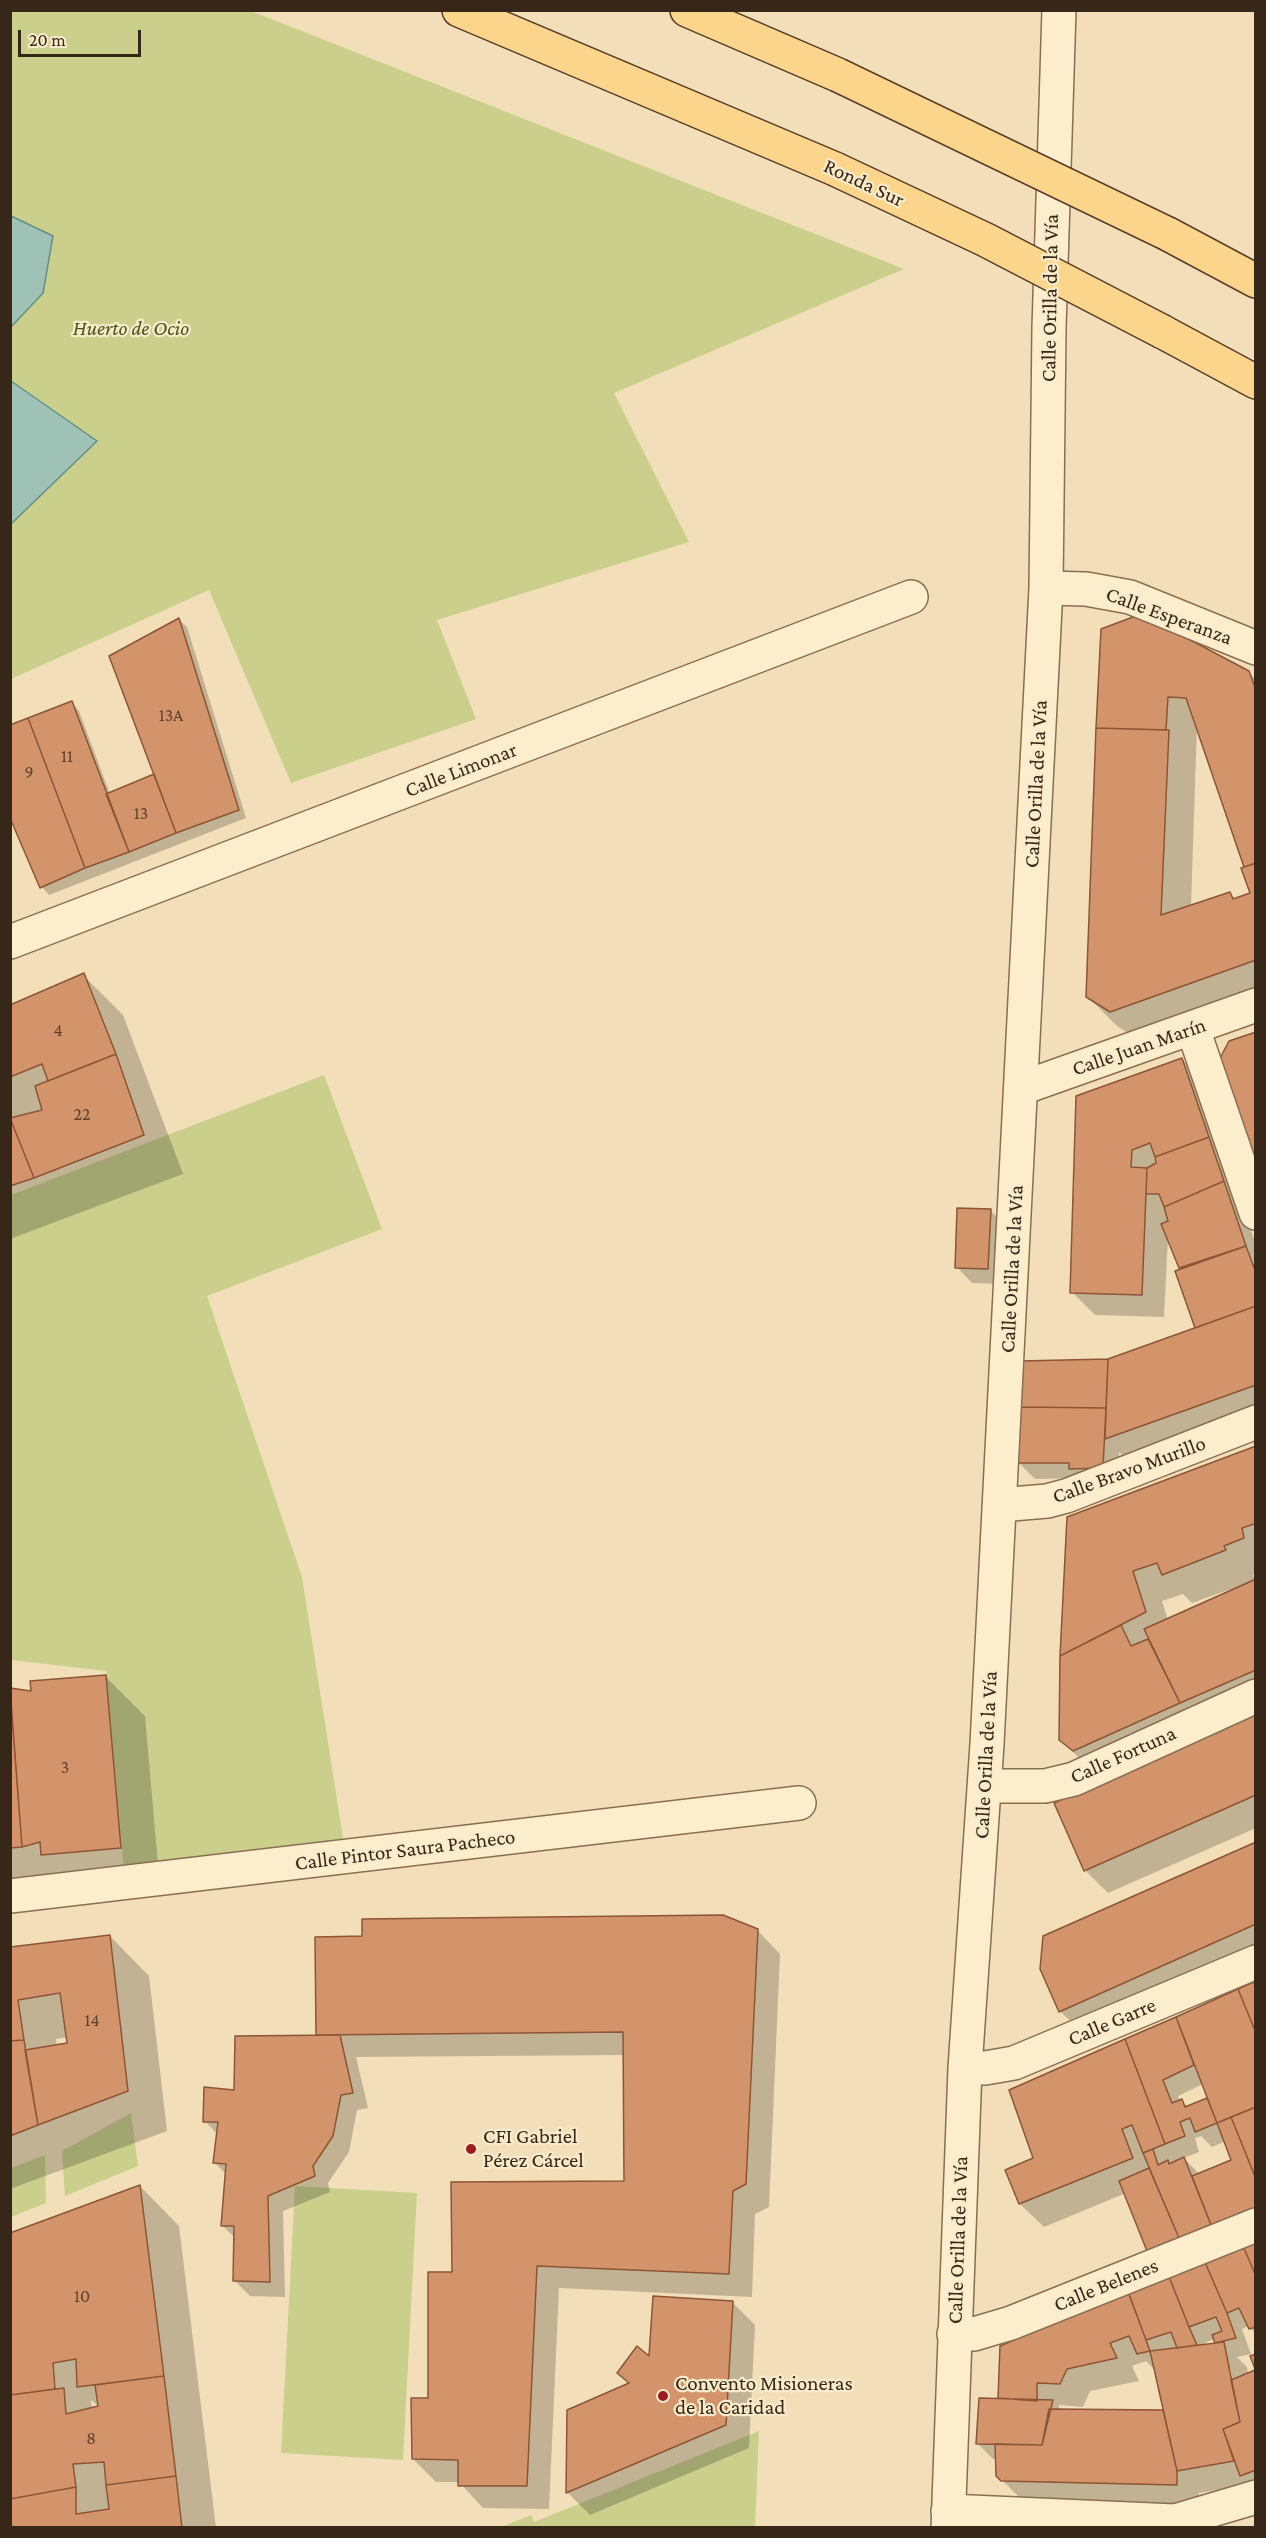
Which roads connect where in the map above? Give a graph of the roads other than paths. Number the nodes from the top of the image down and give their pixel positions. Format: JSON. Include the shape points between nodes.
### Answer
{"nodes":[{"id":1,"x":459,"y":10,"type":"edge"},
{"id":2,"x":687,"y":10,"type":"edge"},
{"id":3,"x":1059,"y":10,"type":"edge"},
{"id":4,"x":1256,"y":280,"type":"edge"},
{"id":5,"x":1256,"y":381,"type":"edge"},
{"id":6,"x":1046,"y":588,"type":"junction"},
{"id":7,"x":911,"y":597,"type":"dead end"},
{"id":8,"x":1256,"y":648,"type":"edge"},
{"id":9,"x":10,"y":942,"type":"edge"},
{"id":10,"x":1256,"y":1005,"type":"edge"},
{"id":11,"x":1193,"y":1029,"type":"junction"},
{"id":12,"x":1022,"y":1088,"type":"junction"},
{"id":13,"x":1256,"y":1213,"type":"edge"},
{"id":14,"x":1256,"y":1422,"type":"edge"},
{"id":15,"x":1000,"y":1505,"type":"junction"},
{"id":16,"x":1256,"y":1696,"type":"edge"},
{"id":17,"x":985,"y":1786,"type":"junction"},
{"id":18,"x":799,"y":1803,"type":"dead end"},
{"id":19,"x":10,"y":1896,"type":"edge"},
{"id":20,"x":1256,"y":1962,"type":"edge"},
{"id":21,"x":965,"y":2068,"type":"junction"},
{"id":22,"x":1256,"y":2225,"type":"edge"},
{"id":23,"x":954,"y":2334,"type":"junction"},
{"id":24,"x":1256,"y":2497,"type":"edge"},
{"id":25,"x":948,"y":2519,"type":"edge"},
{"id":26,"x":1176,"y":2524,"type":"edge"}],
"edges":[{"from":1,"to":5,"type":"main road","name":"Ronda Sur","bridge":true,"via":[[835,169],[986,240]]},
{"from":2,"to":4,"type":"main road","bridge":true,"via":[[838,75]]},
{"from":3,"to":6,"type":"street","name":"Calle Orilla de la Vía"},
{"from":6,"to":8,"type":"street","name":"Calle Esperanza","via":[[1086,589],[1130,597]]},
{"from":6,"to":12,"type":"street","name":"Calle Orilla de la Vía"},
{"from":7,"to":9,"type":"street","name":"Calle Limonar"},
{"from":10,"to":11,"type":"street","name":"Calle Juan Marín"},
{"from":11,"to":12,"type":"street","name":"Calle Juan Marín"},
{"from":11,"to":13,"type":"street"},
{"from":12,"to":15,"type":"street","name":"Calle Orilla de la Vía"},
{"from":14,"to":15,"type":"street","name":"Calle Bravo Murillo","via":[[1066,1496]]},
{"from":15,"to":17,"type":"street","name":"Calle Orilla de la Vía"},
{"from":16,"to":17,"type":"street","name":"Calle Fortuna","via":[[1057,1784]]},
{"from":17,"to":21,"type":"street","name":"Calle Orilla de la Vía"},
{"from":18,"to":19,"type":"street","name":"Calle Pintor Saura Pacheco"},
{"from":20,"to":21,"type":"street","name":"Calle Garre","via":[[1014,2063]]},
{"from":21,"to":23,"type":"street","name":"Calle Orilla de la Vía"},
{"from":22,"to":23,"type":"street","name":"Calle Belenes","via":[[1011,2324],[974,2334]]},
{"from":23,"to":25,"type":"street","name":"Calle Orilla de la Vía"},
{"from":24,"to":26,"type":"street"},
{"from":25,"to":26,"type":"street"}]}
